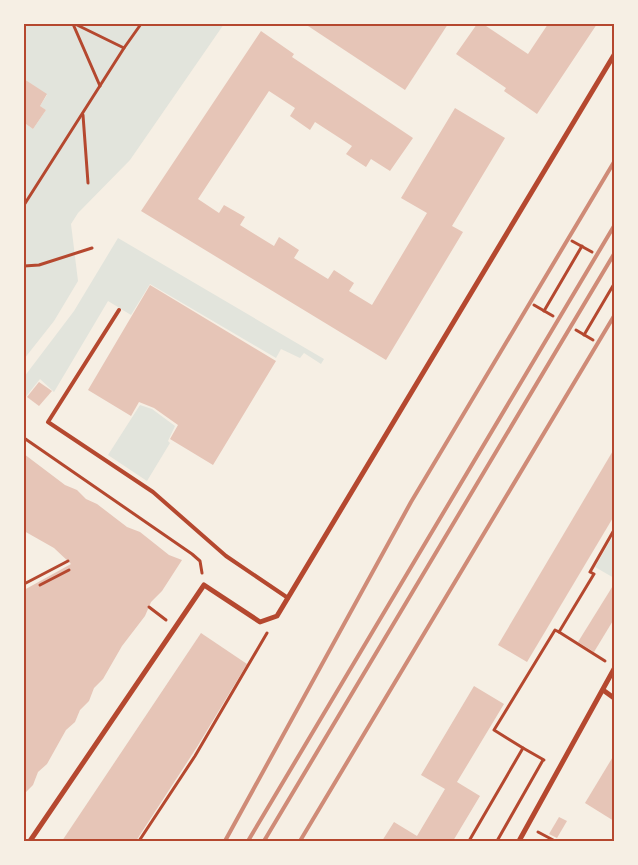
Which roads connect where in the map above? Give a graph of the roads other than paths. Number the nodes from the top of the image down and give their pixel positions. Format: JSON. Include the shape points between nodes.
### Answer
{"nodes":[{"id":1,"x":614,"y":55,"type":"edge"},
{"id":2,"x":119,"y":310,"type":"dead end"},
{"id":3,"x":288,"y":598,"type":"junction"},
{"id":4,"x":614,"y":669,"type":"edge"},
{"id":5,"x":603,"y":690,"type":"junction"},
{"id":6,"x":614,"y":698,"type":"edge"},
{"id":7,"x":30,"y":841,"type":"edge"},
{"id":8,"x":519,"y":841,"type":"edge"}],
"edges":[{"from":1,"to":3,"type":"street"},
{"from":2,"to":3,"type":"lane","via":[[48,422],[153,492],[226,556]]},
{"from":3,"to":7,"type":"street","via":[[277,616],[260,622],[204,585]]},
{"from":4,"to":5,"type":"street"},
{"from":5,"to":6,"type":"street"},
{"from":5,"to":8,"type":"street"}]}
